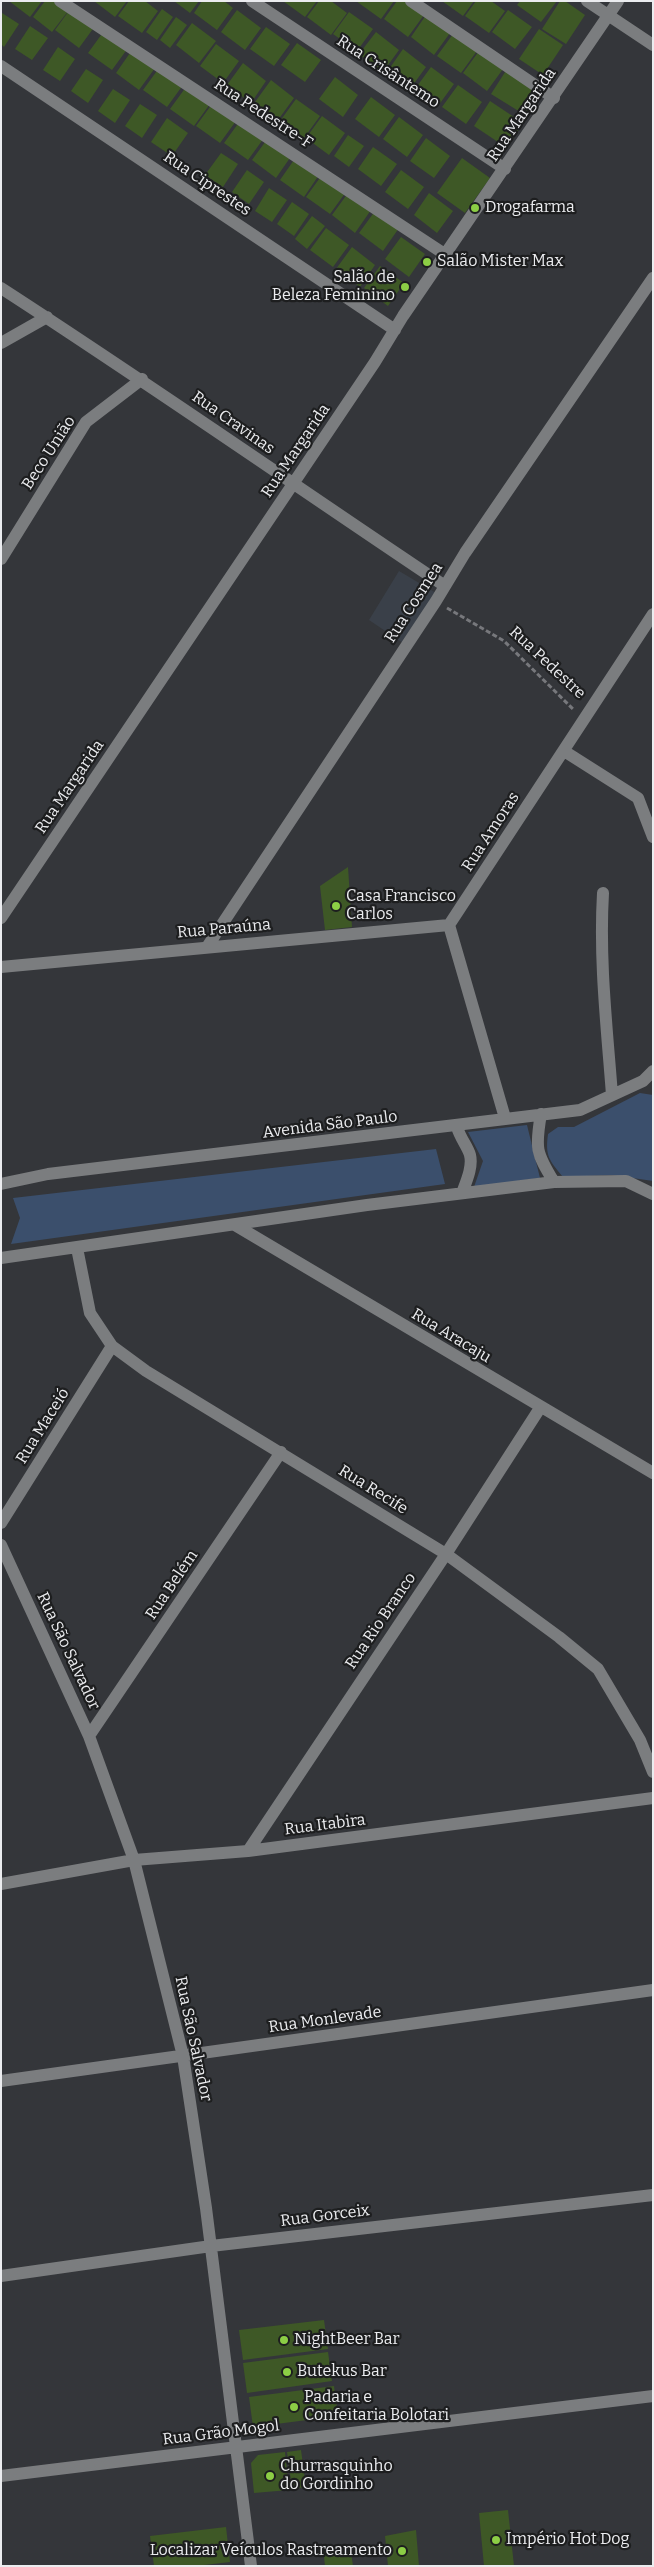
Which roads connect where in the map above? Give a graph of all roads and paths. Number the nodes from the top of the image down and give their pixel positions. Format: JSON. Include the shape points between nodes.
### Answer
{"nodes":[{"id":1,"x":60,"y":1,"type":"edge"},
{"id":2,"x":252,"y":1,"type":"edge"},
{"id":3,"x":411,"y":1,"type":"edge"},
{"id":4,"x":587,"y":1,"type":"edge"},
{"id":5,"x":618,"y":1,"type":"edge"},
{"id":6,"x":608,"y":15,"type":"junction"},
{"id":7,"x":653,"y":45,"type":"edge"},
{"id":8,"x":1,"y":66,"type":"edge"},
{"id":9,"x":554,"y":98,"type":"junction"},
{"id":10,"x":506,"y":169,"type":"junction"},
{"id":11,"x":446,"y":255,"type":"junction"},
{"id":12,"x":653,"y":278,"type":"edge"},
{"id":13,"x":1,"y":288,"type":"edge"},
{"id":14,"x":649,"y":294,"type":"edge"},
{"id":15,"x":47,"y":318,"type":"junction"},
{"id":16,"x":395,"y":330,"type":"junction"},
{"id":17,"x":7,"y":335,"type":"edge"},
{"id":18,"x":1,"y":343,"type":"edge"},
{"id":19,"x":142,"y":379,"type":"junction"},
{"id":20,"x":293,"y":485,"type":"junction"},
{"id":21,"x":1,"y":559,"type":"edge"},
{"id":22,"x":445,"y":586,"type":"junction"},
{"id":23,"x":436,"y":601,"type":"junction"},
{"id":24,"x":653,"y":614,"type":"edge"},
{"id":25,"x":584,"y":719,"type":"junction"},
{"id":26,"x":564,"y":751,"type":"junction"},
{"id":27,"x":653,"y":837,"type":"edge"},
{"id":28,"x":603,"y":894,"type":"dead end"},
{"id":29,"x":1,"y":918,"type":"edge"},
{"id":30,"x":449,"y":925,"type":"junction"},
{"id":31,"x":207,"y":947,"type":"junction"},
{"id":32,"x":1,"y":967,"type":"edge"},
{"id":33,"x":653,"y":1071,"type":"edge"},
{"id":34,"x":648,"y":1082,"type":"edge"},
{"id":35,"x":612,"y":1095,"type":"junction"},
{"id":36,"x":542,"y":1114,"type":"junction"},
{"id":37,"x":506,"y":1118,"type":"junction"},
{"id":38,"x":457,"y":1127,"type":"junction"},
{"id":39,"x":554,"y":1182,"type":"junction"},
{"id":40,"x":1,"y":1184,"type":"edge"},
{"id":41,"x":462,"y":1193,"type":"junction"},
{"id":42,"x":653,"y":1194,"type":"edge"},
{"id":43,"x":234,"y":1225,"type":"junction"},
{"id":44,"x":77,"y":1248,"type":"junction"},
{"id":45,"x":1,"y":1258,"type":"edge"},
{"id":46,"x":112,"y":1346,"type":"junction"},
{"id":47,"x":540,"y":1408,"type":"junction"},
{"id":48,"x":281,"y":1452,"type":"junction"},
{"id":49,"x":653,"y":1473,"type":"edge"},
{"id":50,"x":1,"y":1523,"type":"edge"},
{"id":51,"x":1,"y":1545,"type":"edge"},
{"id":52,"x":446,"y":1554,"type":"junction"},
{"id":53,"x":89,"y":1736,"type":"junction"},
{"id":54,"x":653,"y":1772,"type":"edge"},
{"id":55,"x":653,"y":1798,"type":"edge"},
{"id":56,"x":248,"y":1851,"type":"junction"},
{"id":57,"x":134,"y":1860,"type":"junction"},
{"id":58,"x":1,"y":1884,"type":"edge"},
{"id":59,"x":653,"y":1990,"type":"edge"},
{"id":60,"x":183,"y":2056,"type":"junction"},
{"id":61,"x":1,"y":2080,"type":"edge"},
{"id":62,"x":653,"y":2195,"type":"edge"},
{"id":63,"x":211,"y":2246,"type":"junction"},
{"id":64,"x":1,"y":2276,"type":"edge"},
{"id":65,"x":653,"y":2396,"type":"edge"},
{"id":66,"x":236,"y":2447,"type":"junction"},
{"id":67,"x":1,"y":2476,"type":"edge"},
{"id":68,"x":252,"y":2566,"type":"edge"}],
"edges":[{"from":1,"to":11,"type":"street","name":"Rua Pedestre-F"},
{"from":2,"to":10,"type":"street","name":"Rua Crisântemo"},
{"from":3,"to":9,"type":"street"},
{"from":4,"to":6,"type":"street"},
{"from":5,"to":6,"type":"street","name":"Rua Margarida"},
{"from":6,"to":7,"type":"street"},
{"from":6,"to":9,"type":"street","name":"Rua Margarida"},
{"from":8,"to":16,"type":"street","name":"Rua Ciprestes"},
{"from":9,"to":10,"type":"street","name":"Rua Margarida"},
{"from":10,"to":11,"type":"street","name":"Rua Margarida"},
{"from":11,"to":16,"type":"street","name":"Rua Margarida"},
{"from":12,"to":14,"type":"street","name":"Rua Cosmea"},
{"from":13,"to":15,"type":"street","name":"Rua Cravinas"},
{"from":14,"to":22,"type":"street","name":"Rua Cosmea","via":[[464,554]]},
{"from":15,"to":17,"type":"street"},
{"from":15,"to":19,"type":"street","name":"Rua Cravinas"},
{"from":16,"to":20,"type":"street","name":"Rua Margarida"},
{"from":17,"to":18,"type":"street"},
{"from":19,"to":20,"type":"street","name":"Rua Cravinas"},
{"from":19,"to":21,"type":"street","name":"Beco União","via":[[86,422]]},
{"from":20,"to":22,"type":"street","name":"Rua Cravinas"},
{"from":20,"to":29,"type":"street","name":"Rua Margarida"},
{"from":22,"to":23,"type":"street","name":"Rua Cosmea"},
{"from":23,"to":25,"type":"path","name":"Rua Pedestre","via":[[504,641]]},
{"from":23,"to":31,"type":"street","name":"Rua Cosmea"},
{"from":24,"to":25,"type":"street","name":"Rua Amoras"},
{"from":25,"to":26,"type":"street","name":"Rua Amoras"},
{"from":26,"to":27,"type":"street","via":[[638,798]]},
{"from":26,"to":30,"type":"street","name":"Rua Amoras"},
{"from":28,"to":35,"type":"street","via":[[604,999]]},
{"from":30,"to":31,"type":"street","name":"Rua Paraúna"},
{"from":30,"to":37,"type":"street"},
{"from":31,"to":32,"type":"street","name":"Rua Paraúna"},
{"from":33,"to":34,"type":"street","name":"Avenida São Paulo"},
{"from":34,"to":35,"type":"street","name":"Avenida São Paulo"},
{"from":35,"to":36,"type":"street","name":"Avenida São Paulo","via":[[580,1110]]},
{"from":36,"to":37,"type":"street","name":"Avenida São Paulo"},
{"from":36,"to":39,"type":"street","via":[[536,1144],[543,1165]]},
{"from":37,"to":38,"type":"street","name":"Avenida São Paulo"},
{"from":38,"to":40,"type":"street","name":"Avenida São Paulo","via":[[48,1174]]},
{"from":38,"to":41,"type":"street","via":[[470,1155],[469,1176]]},
{"from":39,"to":41,"type":"street"},
{"from":39,"to":42,"type":"street","via":[[626,1182]]},
{"from":41,"to":43,"type":"street"},
{"from":43,"to":44,"type":"street"},
{"from":43,"to":47,"type":"street","name":"Rua Aracaju"},
{"from":44,"to":45,"type":"street"},
{"from":44,"to":46,"type":"street","name":"Rua Recife","via":[[90,1313]]},
{"from":46,"to":48,"type":"street","name":"Rua Recife","via":[[146,1371]]},
{"from":46,"to":50,"type":"street","name":"Rua Maceió"},
{"from":47,"to":49,"type":"street","name":"Rua Aracaju"},
{"from":47,"to":52,"type":"street","name":"Rua Rio Branco"},
{"from":48,"to":52,"type":"street","name":"Rua Recife"},
{"from":48,"to":53,"type":"street","name":"Rua Belém"},
{"from":51,"to":53,"type":"street","name":"Rua São Salvador"},
{"from":52,"to":54,"type":"street","name":"Rua Recife","via":[[598,1669],[640,1740]]},
{"from":52,"to":56,"type":"street","name":"Rua Rio Branco"},
{"from":53,"to":57,"type":"street","name":"Rua São Salvador"},
{"from":55,"to":56,"type":"street","name":"Rua Itabira"},
{"from":56,"to":57,"type":"street","name":"Rua Itabira"},
{"from":57,"to":58,"type":"street","name":"Rua Itabira"},
{"from":57,"to":60,"type":"street","name":"Rua São Salvador"},
{"from":59,"to":60,"type":"street","name":"Rua Monlevade"},
{"from":60,"to":61,"type":"street","name":"Rua Monlevade"},
{"from":60,"to":63,"type":"street","name":"Rua São Salvador"},
{"from":62,"to":63,"type":"street","name":"Rua Gorceix"},
{"from":63,"to":64,"type":"street","name":"Rua Gorceix"},
{"from":63,"to":66,"type":"street","name":"Rua São Salvador"},
{"from":65,"to":66,"type":"street","name":"Rua Grão Mogol"},
{"from":66,"to":67,"type":"street","name":"Rua Grão Mogol"},
{"from":66,"to":68,"type":"street","name":"Rua São Salvador"}]}
